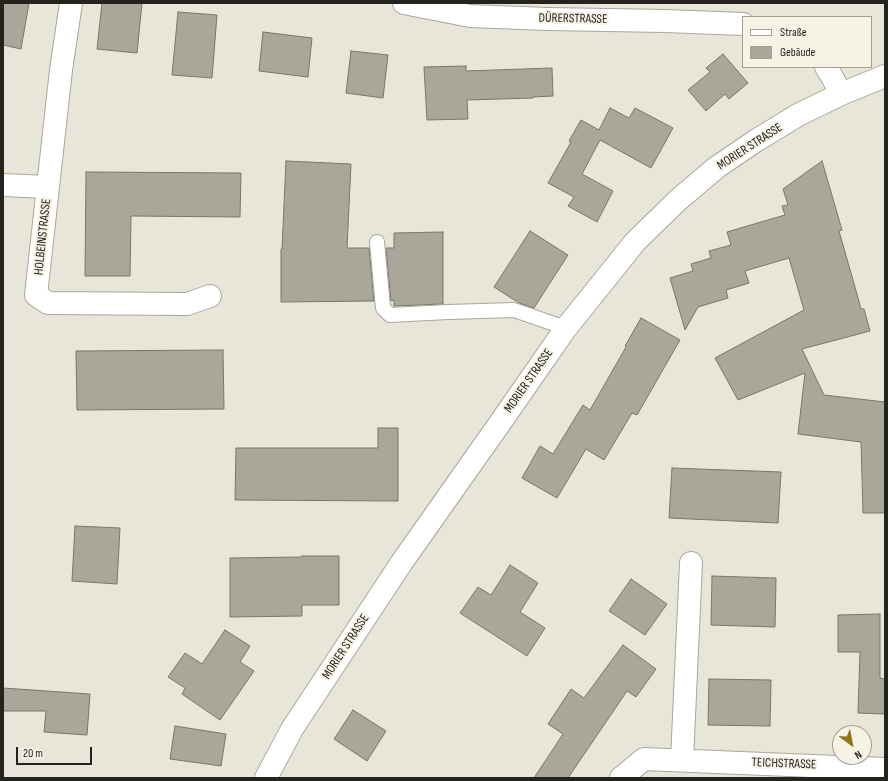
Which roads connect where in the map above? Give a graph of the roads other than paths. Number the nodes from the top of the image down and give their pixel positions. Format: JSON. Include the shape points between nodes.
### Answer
{"nodes":[{"id":1,"x":71,"y":3,"type":"edge"},
{"id":2,"x":404,"y":3,"type":"edge"},
{"id":3,"x":742,"y":24,"type":"edge"},
{"id":4,"x":827,"y":68,"type":"edge"},
{"id":5,"x":885,"y":76,"type":"edge"},
{"id":6,"x":841,"y":94,"type":"junction"},
{"id":7,"x":3,"y":185,"type":"edge"},
{"id":8,"x":48,"y":187,"type":"junction"},
{"id":9,"x":376,"y":242,"type":"dead end"},
{"id":10,"x":210,"y":296,"type":"dead end"},
{"id":11,"x":566,"y":328,"type":"junction"},
{"id":12,"x":691,"y":562,"type":"dead end"},
{"id":13,"x":682,"y":760,"type":"junction"},
{"id":14,"x":885,"y":769,"type":"edge"},
{"id":15,"x":266,"y":778,"type":"edge"},
{"id":16,"x":621,"y":778,"type":"edge"}],
"edges":[{"from":1,"to":8,"type":"street","name":"HOLBEINSTRASSE","via":[[60,70]]},
{"from":2,"to":3,"type":"street","name":"DÜRERSTRASSE","via":[[470,16]]},
{"from":4,"to":6,"type":"street"},
{"from":5,"to":6,"type":"street","name":"MORIER STRASSE"},
{"from":6,"to":11,"type":"street","name":"MORIER STRASSE","via":[[757,140],[717,167],[678,200],[635,242]]},
{"from":7,"to":8,"type":"street"},
{"from":8,"to":10,"type":"street","name":"HOLBEINSTRASSE","via":[[36,295],[48,303],[187,304]]},
{"from":9,"to":11,"type":"lane","via":[[383,308],[390,315],[514,310]]},
{"from":11,"to":15,"type":"street","name":"MORIER STRASSE","via":[[402,562],[292,729]]},
{"from":12,"to":13,"type":"street"},
{"from":13,"to":14,"type":"street","name":"TEICHSTRASSE"},
{"from":13,"to":16,"type":"street","name":"TEICHSTRASSE","via":[[644,759]]}]}
